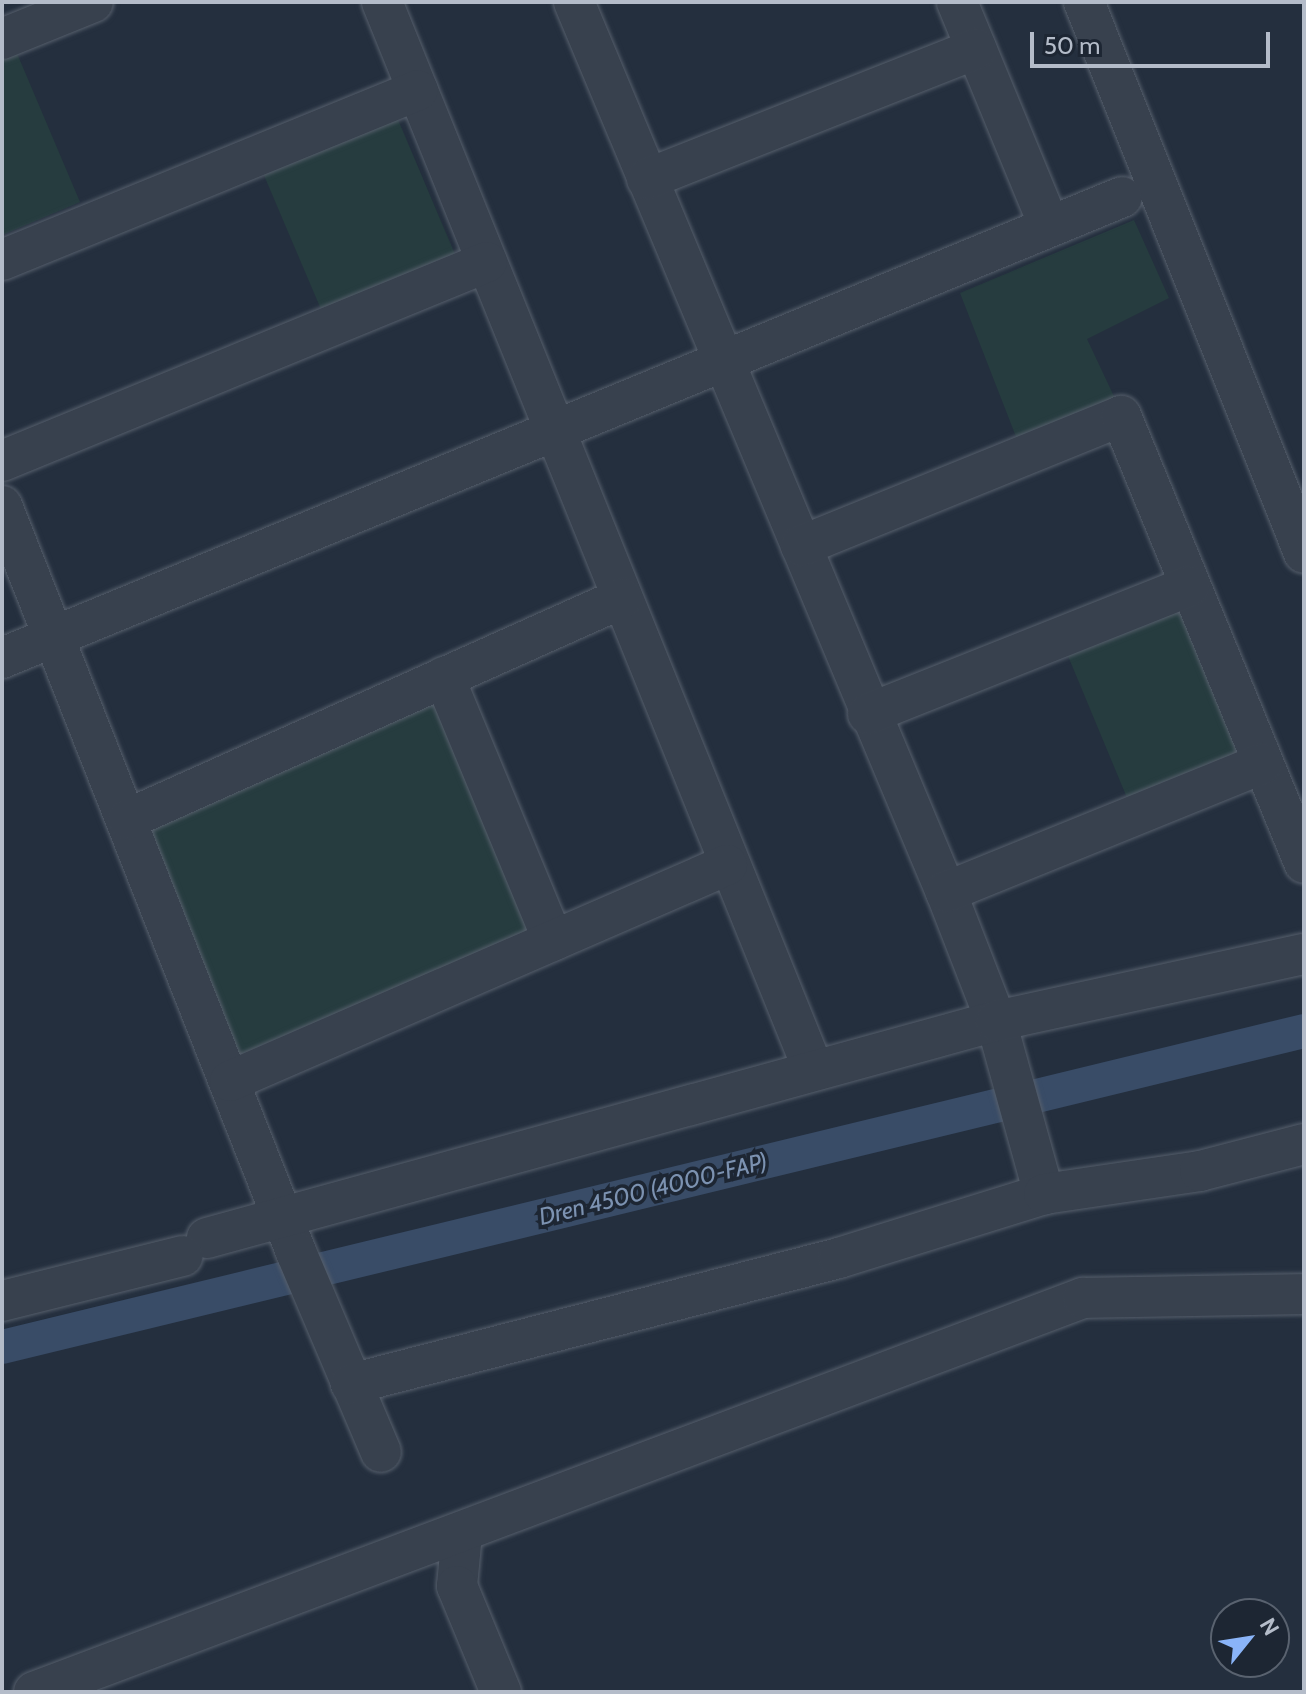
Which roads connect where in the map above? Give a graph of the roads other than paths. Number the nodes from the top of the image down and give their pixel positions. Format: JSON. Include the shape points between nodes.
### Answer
{"nodes":[{"id":1,"x":93,"y":2,"type":"edge"},
{"id":2,"x":382,"y":2,"type":"edge"},
{"id":3,"x":957,"y":2,"type":"edge"},
{"id":4,"x":1084,"y":2,"type":"edge"},
{"id":5,"x":587,"y":6,"type":"edge"},
{"id":6,"x":2,"y":39,"type":"edge"},
{"id":7,"x":976,"y":49,"type":"junction"},
{"id":8,"x":418,"y":90,"type":"junction"},
{"id":9,"x":647,"y":179,"type":"junction"},
{"id":10,"x":1122,"y":197,"type":"dead end"},
{"id":11,"x":1049,"y":225,"type":"junction"},
{"id":12,"x":2,"y":260,"type":"edge"},
{"id":13,"x":487,"y":262,"type":"junction"},
{"id":14,"x":723,"y":357,"type":"junction"},
{"id":15,"x":555,"y":427,"type":"junction"},
{"id":16,"x":2,"y":461,"type":"edge"},
{"id":17,"x":2,"y":506,"type":"edge"},
{"id":18,"x":801,"y":546,"type":"junction"},
{"id":19,"x":1304,"y":553,"type":"edge"},
{"id":20,"x":1189,"y":586,"type":"junction"},
{"id":21,"x":622,"y":598,"type":"junction"},
{"id":22,"x":56,"y":635,"type":"junction"},
{"id":23,"x":2,"y":658,"type":"edge"},
{"id":24,"x":444,"y":677,"type":"junction"},
{"id":25,"x":868,"y":714,"type":"junction"},
{"id":26,"x":1262,"y":764,"type":"junction"},
{"id":27,"x":128,"y":819,"type":"junction"},
{"id":28,"x":1304,"y":863,"type":"edge"},
{"id":29,"x":727,"y":865,"type":"junction"},
{"id":30,"x":946,"y":892,"type":"junction"},
{"id":31,"x":553,"y":940,"type":"junction"},
{"id":32,"x":1304,"y":954,"type":"edge"},
{"id":33,"x":996,"y":1021,"type":"junction"},
{"id":34,"x":813,"y":1069,"type":"junction"},
{"id":35,"x":230,"y":1081,"type":"junction"},
{"id":36,"x":1304,"y":1144,"type":"edge"},
{"id":37,"x":1044,"y":1194,"type":"junction"},
{"id":38,"x":282,"y":1216,"type":"junction"},
{"id":39,"x":1304,"y":1294,"type":"edge"},
{"id":40,"x":2,"y":1301,"type":"edge"},
{"id":41,"x":351,"y":1384,"type":"junction"},
{"id":42,"x":381,"y":1452,"type":"dead end"},
{"id":43,"x":462,"y":1533,"type":"junction"},
{"id":44,"x":34,"y":1692,"type":"edge"},
{"id":45,"x":501,"y":1692,"type":"edge"}],
"edges":[{"from":1,"to":6,"type":"street"},
{"from":2,"to":8,"type":"street"},
{"from":3,"to":7,"type":"street"},
{"from":4,"to":19,"type":"street"},
{"from":5,"to":9,"type":"street"},
{"from":7,"to":9,"type":"street"},
{"from":7,"to":11,"type":"street"},
{"from":8,"to":12,"type":"street"},
{"from":8,"to":13,"type":"street"},
{"from":9,"to":14,"type":"street"},
{"from":10,"to":11,"type":"street"},
{"from":11,"to":14,"type":"street"},
{"from":13,"to":15,"type":"street"},
{"from":13,"to":16,"type":"street"},
{"from":14,"to":15,"type":"street"},
{"from":14,"to":18,"type":"street"},
{"from":15,"to":21,"type":"street"},
{"from":15,"to":22,"type":"street"},
{"from":17,"to":22,"type":"street"},
{"from":18,"to":20,"type":"street","via":[[1121,416]]},
{"from":18,"to":25,"type":"street"},
{"from":20,"to":25,"type":"street"},
{"from":20,"to":26,"type":"street"},
{"from":21,"to":24,"type":"street"},
{"from":21,"to":29,"type":"street"},
{"from":22,"to":23,"type":"street"},
{"from":22,"to":27,"type":"street"},
{"from":24,"to":27,"type":"street"},
{"from":24,"to":31,"type":"street"},
{"from":25,"to":30,"type":"street"},
{"from":26,"to":28,"type":"street"},
{"from":26,"to":30,"type":"street"},
{"from":27,"to":35,"type":"street"},
{"from":29,"to":31,"type":"street"},
{"from":29,"to":34,"type":"street"},
{"from":30,"to":33,"type":"street"},
{"from":31,"to":35,"type":"street"},
{"from":32,"to":33,"type":"street"},
{"from":33,"to":34,"type":"street"},
{"from":33,"to":37,"type":"street"},
{"from":34,"to":38,"type":"street"},
{"from":35,"to":38,"type":"street"},
{"from":36,"to":37,"type":"street","via":[[1200,1171]]},
{"from":37,"to":41,"type":"street","via":[[825,1262]]},
{"from":38,"to":40,"type":"street","via":[[194,1247]]},
{"from":38,"to":41,"type":"street"},
{"from":39,"to":43,"type":"street","via":[[1083,1298],[520,1506]]},
{"from":41,"to":42,"type":"street"},
{"from":43,"to":44,"type":"street"},
{"from":43,"to":45,"type":"street","via":[[457,1586]]}]}
